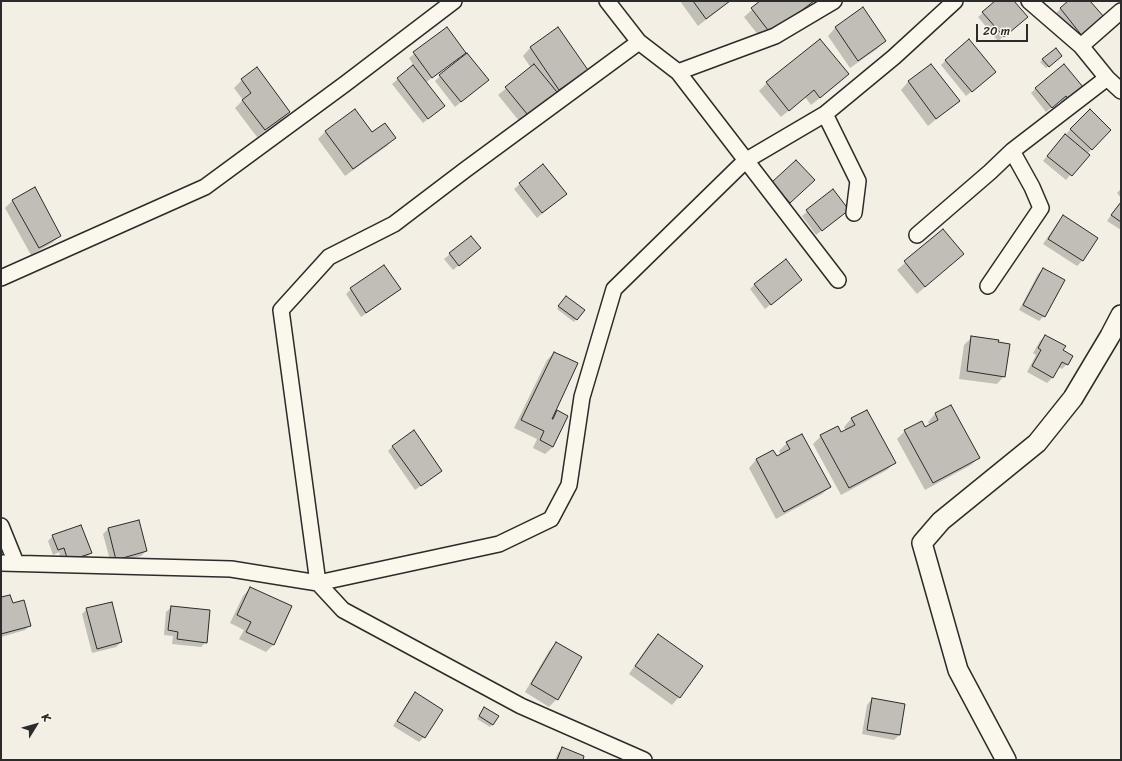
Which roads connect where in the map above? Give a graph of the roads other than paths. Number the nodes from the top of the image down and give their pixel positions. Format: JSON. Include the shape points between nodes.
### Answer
{"nodes":[{"id":1,"x":454,"y":1,"type":"edge"},
{"id":2,"x":834,"y":1,"type":"edge"},
{"id":3,"x":955,"y":1,"type":"edge"},
{"id":4,"x":1029,"y":1,"type":"edge"},
{"id":5,"x":610,"y":2,"type":"edge"},
{"id":6,"x":1121,"y":11,"type":"edge"},
{"id":7,"x":639,"y":42,"type":"junction"},
{"id":8,"x":1081,"y":46,"type":"junction"},
{"id":9,"x":678,"y":72,"type":"junction"},
{"id":10,"x":1107,"y":78,"type":"junction"},
{"id":11,"x":1121,"y":91,"type":"edge"},
{"id":12,"x":825,"y":114,"type":"junction"},
{"id":13,"x":1012,"y":151,"type":"junction"},
{"id":14,"x":745,"y":161,"type":"junction"},
{"id":15,"x":854,"y":213,"type":"dead end"},
{"id":16,"x":917,"y":236,"type":"dead end"},
{"id":17,"x":1,"y":278,"type":"edge"},
{"id":18,"x":838,"y":280,"type":"dead end"},
{"id":19,"x":988,"y":286,"type":"dead end"},
{"id":20,"x":1121,"y":315,"type":"edge"},
{"id":21,"x":1,"y":526,"type":"edge"},
{"id":22,"x":8,"y":563,"type":"edge"},
{"id":23,"x":318,"y":584,"type":"junction"},
{"id":24,"x":644,"y":760,"type":"edge"},
{"id":25,"x":1006,"y":760,"type":"edge"}],
"edges":[{"from":1,"to":17,"type":"street","via":[[205,187]]},
{"from":2,"to":9,"type":"street","via":[[775,36]]},
{"from":3,"to":12,"type":"street","via":[[894,57]]},
{"from":4,"to":8,"type":"street"},
{"from":5,"to":7,"type":"street"},
{"from":6,"to":8,"type":"street"},
{"from":7,"to":9,"type":"street"},
{"from":7,"to":23,"type":"street","via":[[394,224],[329,257],[281,310]]},
{"from":8,"to":10,"type":"street"},
{"from":9,"to":14,"type":"street"},
{"from":10,"to":11,"type":"street"},
{"from":10,"to":13,"type":"street"},
{"from":12,"to":14,"type":"street"},
{"from":12,"to":15,"type":"street","via":[[858,181]]},
{"from":13,"to":16,"type":"street"},
{"from":13,"to":19,"type":"street","via":[[1041,208]]},
{"from":14,"to":18,"type":"street"},
{"from":14,"to":23,"type":"street","via":[[614,289],[582,397],[569,485],[551,519],[499,544]]},
{"from":20,"to":25,"type":"street","via":[[1073,398],[1037,443],[941,521],[922,543],[958,670]]},
{"from":21,"to":22,"type":"street"},
{"from":22,"to":23,"type":"street","via":[[231,570]]},
{"from":23,"to":24,"type":"street","via":[[350,614],[521,706]]}]}
